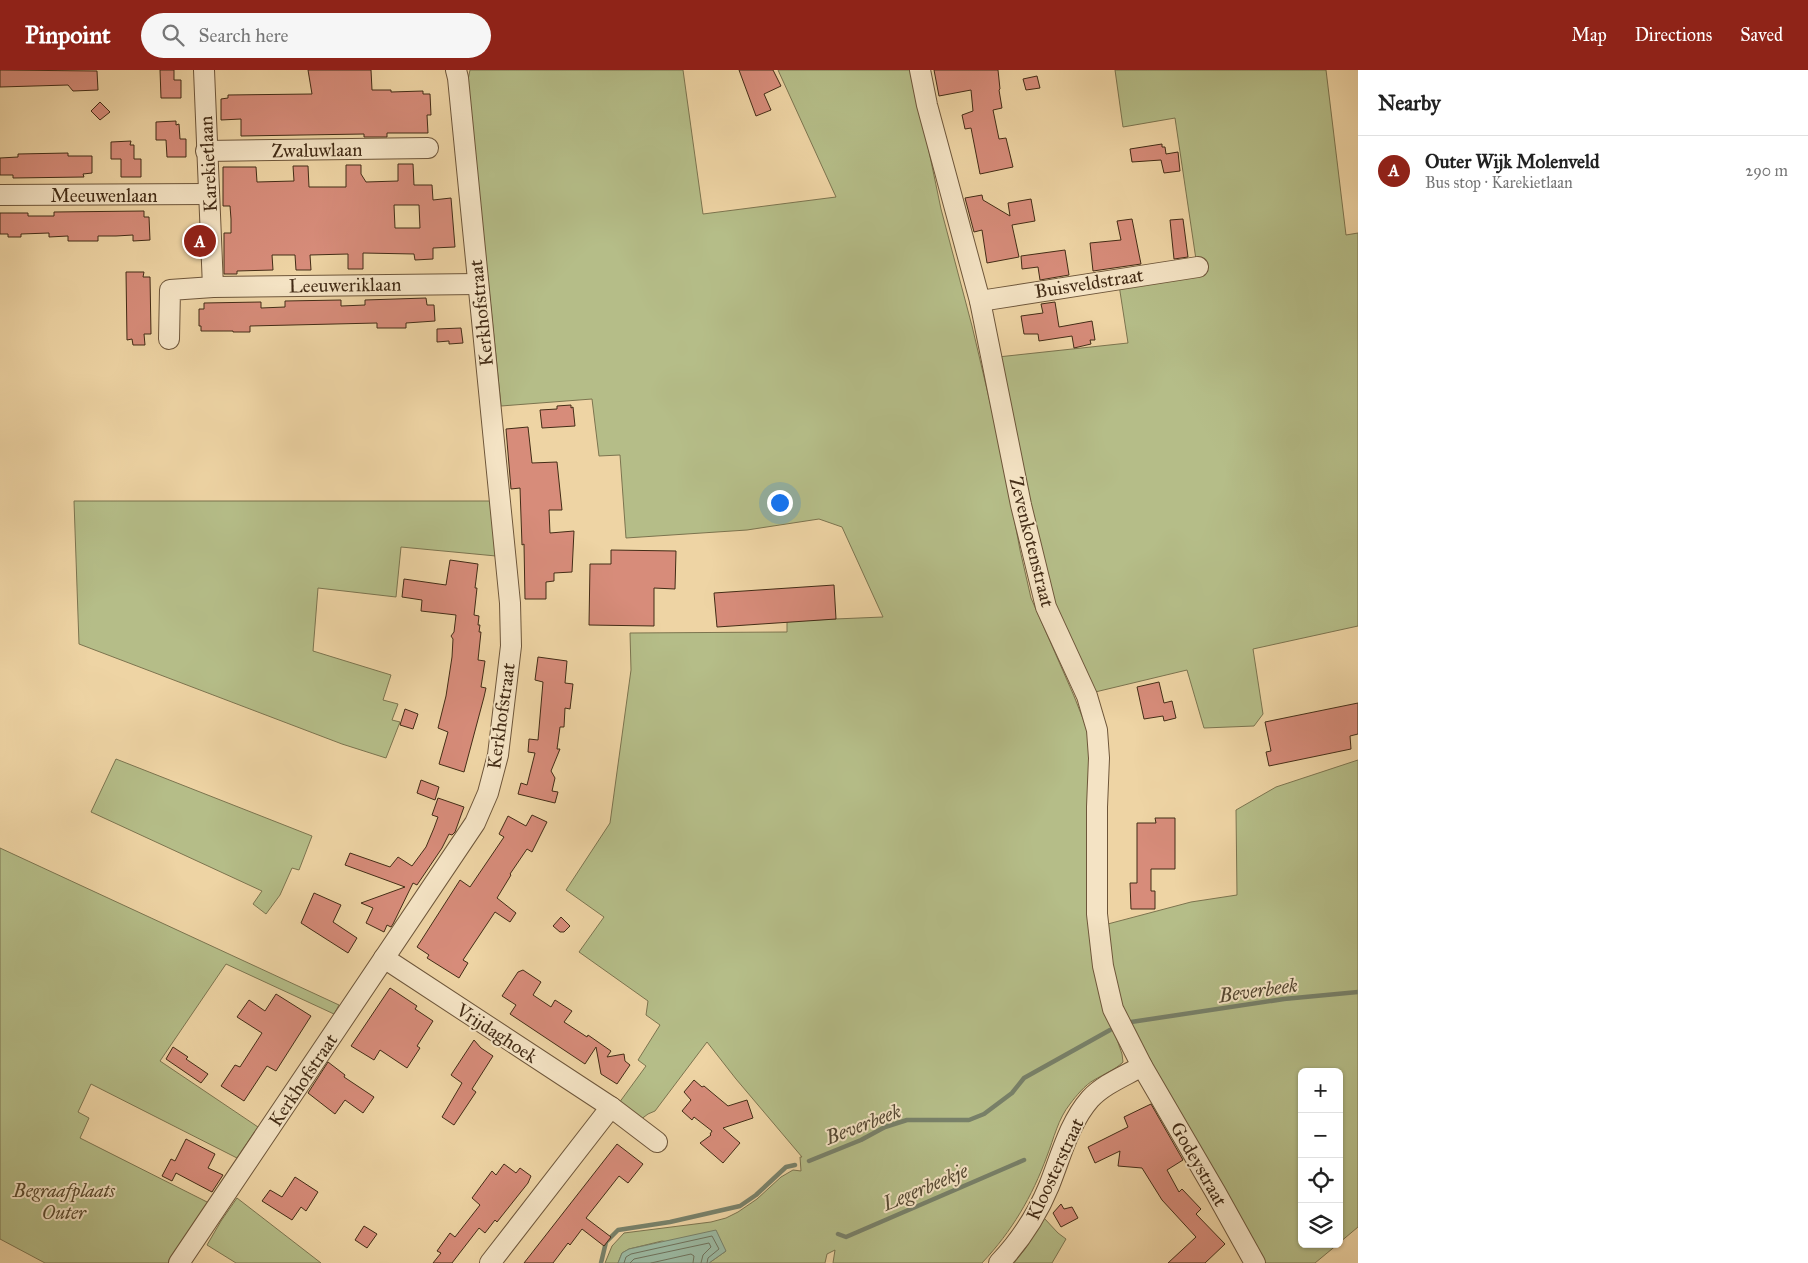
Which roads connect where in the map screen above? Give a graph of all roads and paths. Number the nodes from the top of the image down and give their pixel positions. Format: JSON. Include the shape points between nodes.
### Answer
{"nodes":[{"id":1,"x":204,"y":70,"type":"edge"},
{"id":2,"x":920,"y":70,"type":"edge"},
{"id":3,"x":457,"y":74,"type":"edge"},
{"id":4,"x":428,"y":148,"type":"dead end"},
{"id":5,"x":206,"y":151,"type":"junction"},
{"id":6,"x":209,"y":194,"type":"junction"},
{"id":7,"x":0,"y":195,"type":"edge"},
{"id":8,"x":1198,"y":267,"type":"dead end"},
{"id":9,"x":478,"y":284,"type":"junction"},
{"id":10,"x":213,"y":287,"type":"junction"},
{"id":11,"x":980,"y":302,"type":"junction"},
{"id":12,"x":169,"y":339,"type":"dead end"},
{"id":13,"x":384,"y":958,"type":"junction"},
{"id":14,"x":1142,"y":1066,"type":"junction"},
{"id":15,"x":611,"y":1107,"type":"junction"},
{"id":16,"x":657,"y":1142,"type":"dead end"},
{"id":17,"x":179,"y":1263,"type":"edge"},
{"id":18,"x":490,"y":1263,"type":"edge"},
{"id":19,"x":999,"y":1263,"type":"edge"},
{"id":20,"x":1255,"y":1263,"type":"edge"}],
"edges":[{"from":1,"to":5,"type":"street","name":"Karekietlaan"},
{"from":2,"to":11,"type":"street","name":"Zevenkotenstraat"},
{"from":3,"to":9,"type":"street","name":"Kerkhofstraat"},
{"from":4,"to":5,"type":"street","name":"Zwaluwlaan"},
{"from":5,"to":6,"type":"street","name":"Karekietlaan"},
{"from":6,"to":7,"type":"street","name":"Meeuwenlaan"},
{"from":6,"to":10,"type":"street","name":"Karekietlaan"},
{"from":8,"to":11,"type":"street","name":"Buisveldstraat"},
{"from":9,"to":10,"type":"street","name":"Leeuweriklaan"},
{"from":9,"to":13,"type":"street","name":"Kerkhofstraat","via":[[510,604],[511,646],[498,756],[488,793],[474,823]]},
{"from":10,"to":12,"type":"street","via":[[170,290]]},
{"from":11,"to":14,"type":"street","name":"Zevenkotenstraat","via":[[1021,505],[1046,607],[1087,696],[1097,730],[1097,914],[1102,966],[1113,1010]]},
{"from":13,"to":15,"type":"street","name":"Vrijdaghoek"},
{"from":13,"to":17,"type":"street","name":"Kerkhofstraat"},
{"from":14,"to":19,"type":"street","name":"Kloosterstraat","via":[[1106,1086],[1091,1098],[1076,1118],[1032,1222]]},
{"from":14,"to":20,"type":"street","name":"Godeystraat"},
{"from":15,"to":16,"type":"street","name":"Vrijdaghoek"},
{"from":15,"to":18,"type":"street"}]}
